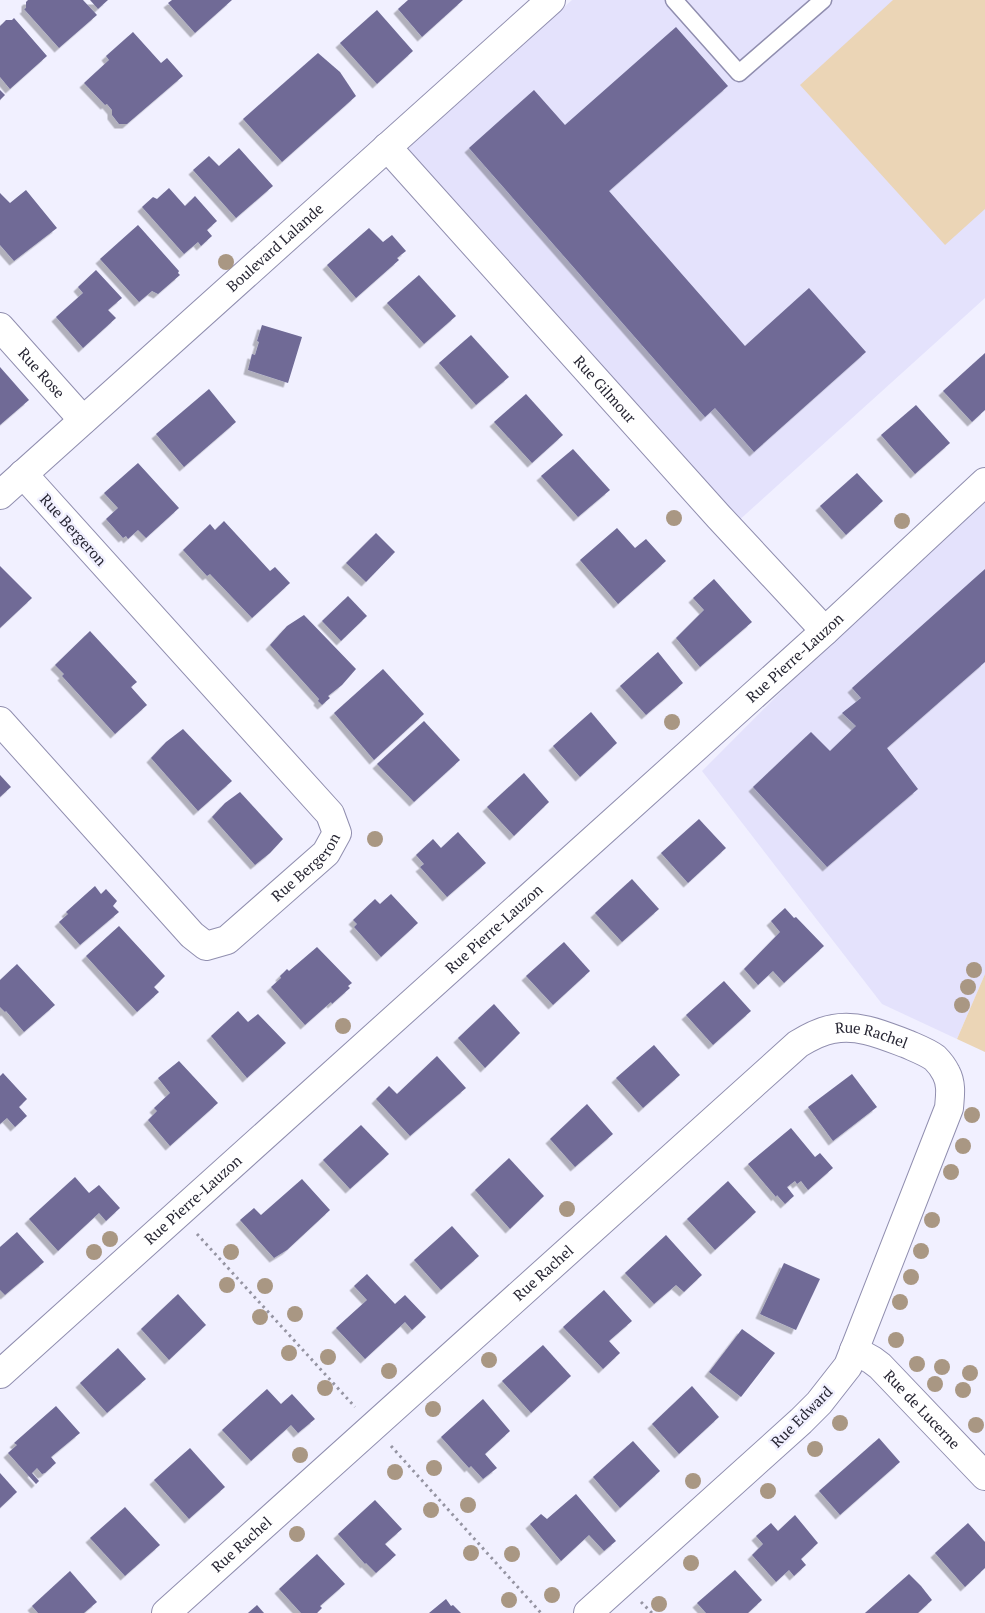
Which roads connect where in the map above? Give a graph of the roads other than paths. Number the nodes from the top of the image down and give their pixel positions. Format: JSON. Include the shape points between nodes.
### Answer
{"nodes":[{"id":1,"x":551,"y":0,"type":"edge"},
{"id":2,"x":674,"y":0,"type":"edge"},
{"id":3,"x":823,"y":0,"type":"edge"},
{"id":4,"x":387,"y":147,"type":"junction"},
{"id":5,"x":0,"y":327,"type":"edge"},
{"id":6,"x":83,"y":420,"type":"junction"},
{"id":7,"x":23,"y":474,"type":"junction"},
{"id":8,"x":985,"y":482,"type":"edge"},
{"id":9,"x":0,"y":494,"type":"edge"},
{"id":10,"x":825,"y":631,"type":"junction"},
{"id":11,"x":0,"y":721,"type":"edge"},
{"id":12,"x":946,"y":1074,"type":"joint"},
{"id":13,"x":854,"y":1350,"type":"junction"},
{"id":14,"x":0,"y":1374,"type":"edge"},
{"id":15,"x":985,"y":1476,"type":"edge"},
{"id":16,"x":166,"y":1613,"type":"edge"},
{"id":17,"x":588,"y":1613,"type":"edge"}],
"edges":[{"from":1,"to":4,"type":"street","name":"Boulevard Lalande"},
{"from":2,"to":3,"type":"lane","via":[[739,73]]},
{"from":4,"to":6,"type":"street","name":"Boulevard Lalande"},
{"from":4,"to":10,"type":"street","name":"Rue Gilmour"},
{"from":5,"to":6,"type":"street","name":"Rue Rose"},
{"from":6,"to":7,"type":"street","name":"Boulevard Lalande"},
{"from":7,"to":9,"type":"street","name":"Boulevard Lalande"},
{"from":7,"to":11,"type":"street","name":"Rue Bergeron","via":[[330,814],[337,833],[326,853],[227,940],[206,946],[192,935]]},
{"from":8,"to":10,"type":"street","name":"Rue Pierre-Lauzon"},
{"from":10,"to":14,"type":"street","name":"Rue Pierre-Lauzon"},
{"from":12,"to":13,"type":"street","name":"Rue Edward","via":[[950,1095],[946,1116]]},
{"from":12,"to":16,"type":"street","name":"Rue Rachel","via":[[935,1058],[921,1050],[867,1030],[850,1027],[831,1029],[798,1044]]},
{"from":13,"to":15,"type":"street","name":"Rue de Lucerne","via":[[880,1366]]},
{"from":13,"to":17,"type":"street","name":"Rue Edward","via":[[848,1366],[807,1415]]}]}
